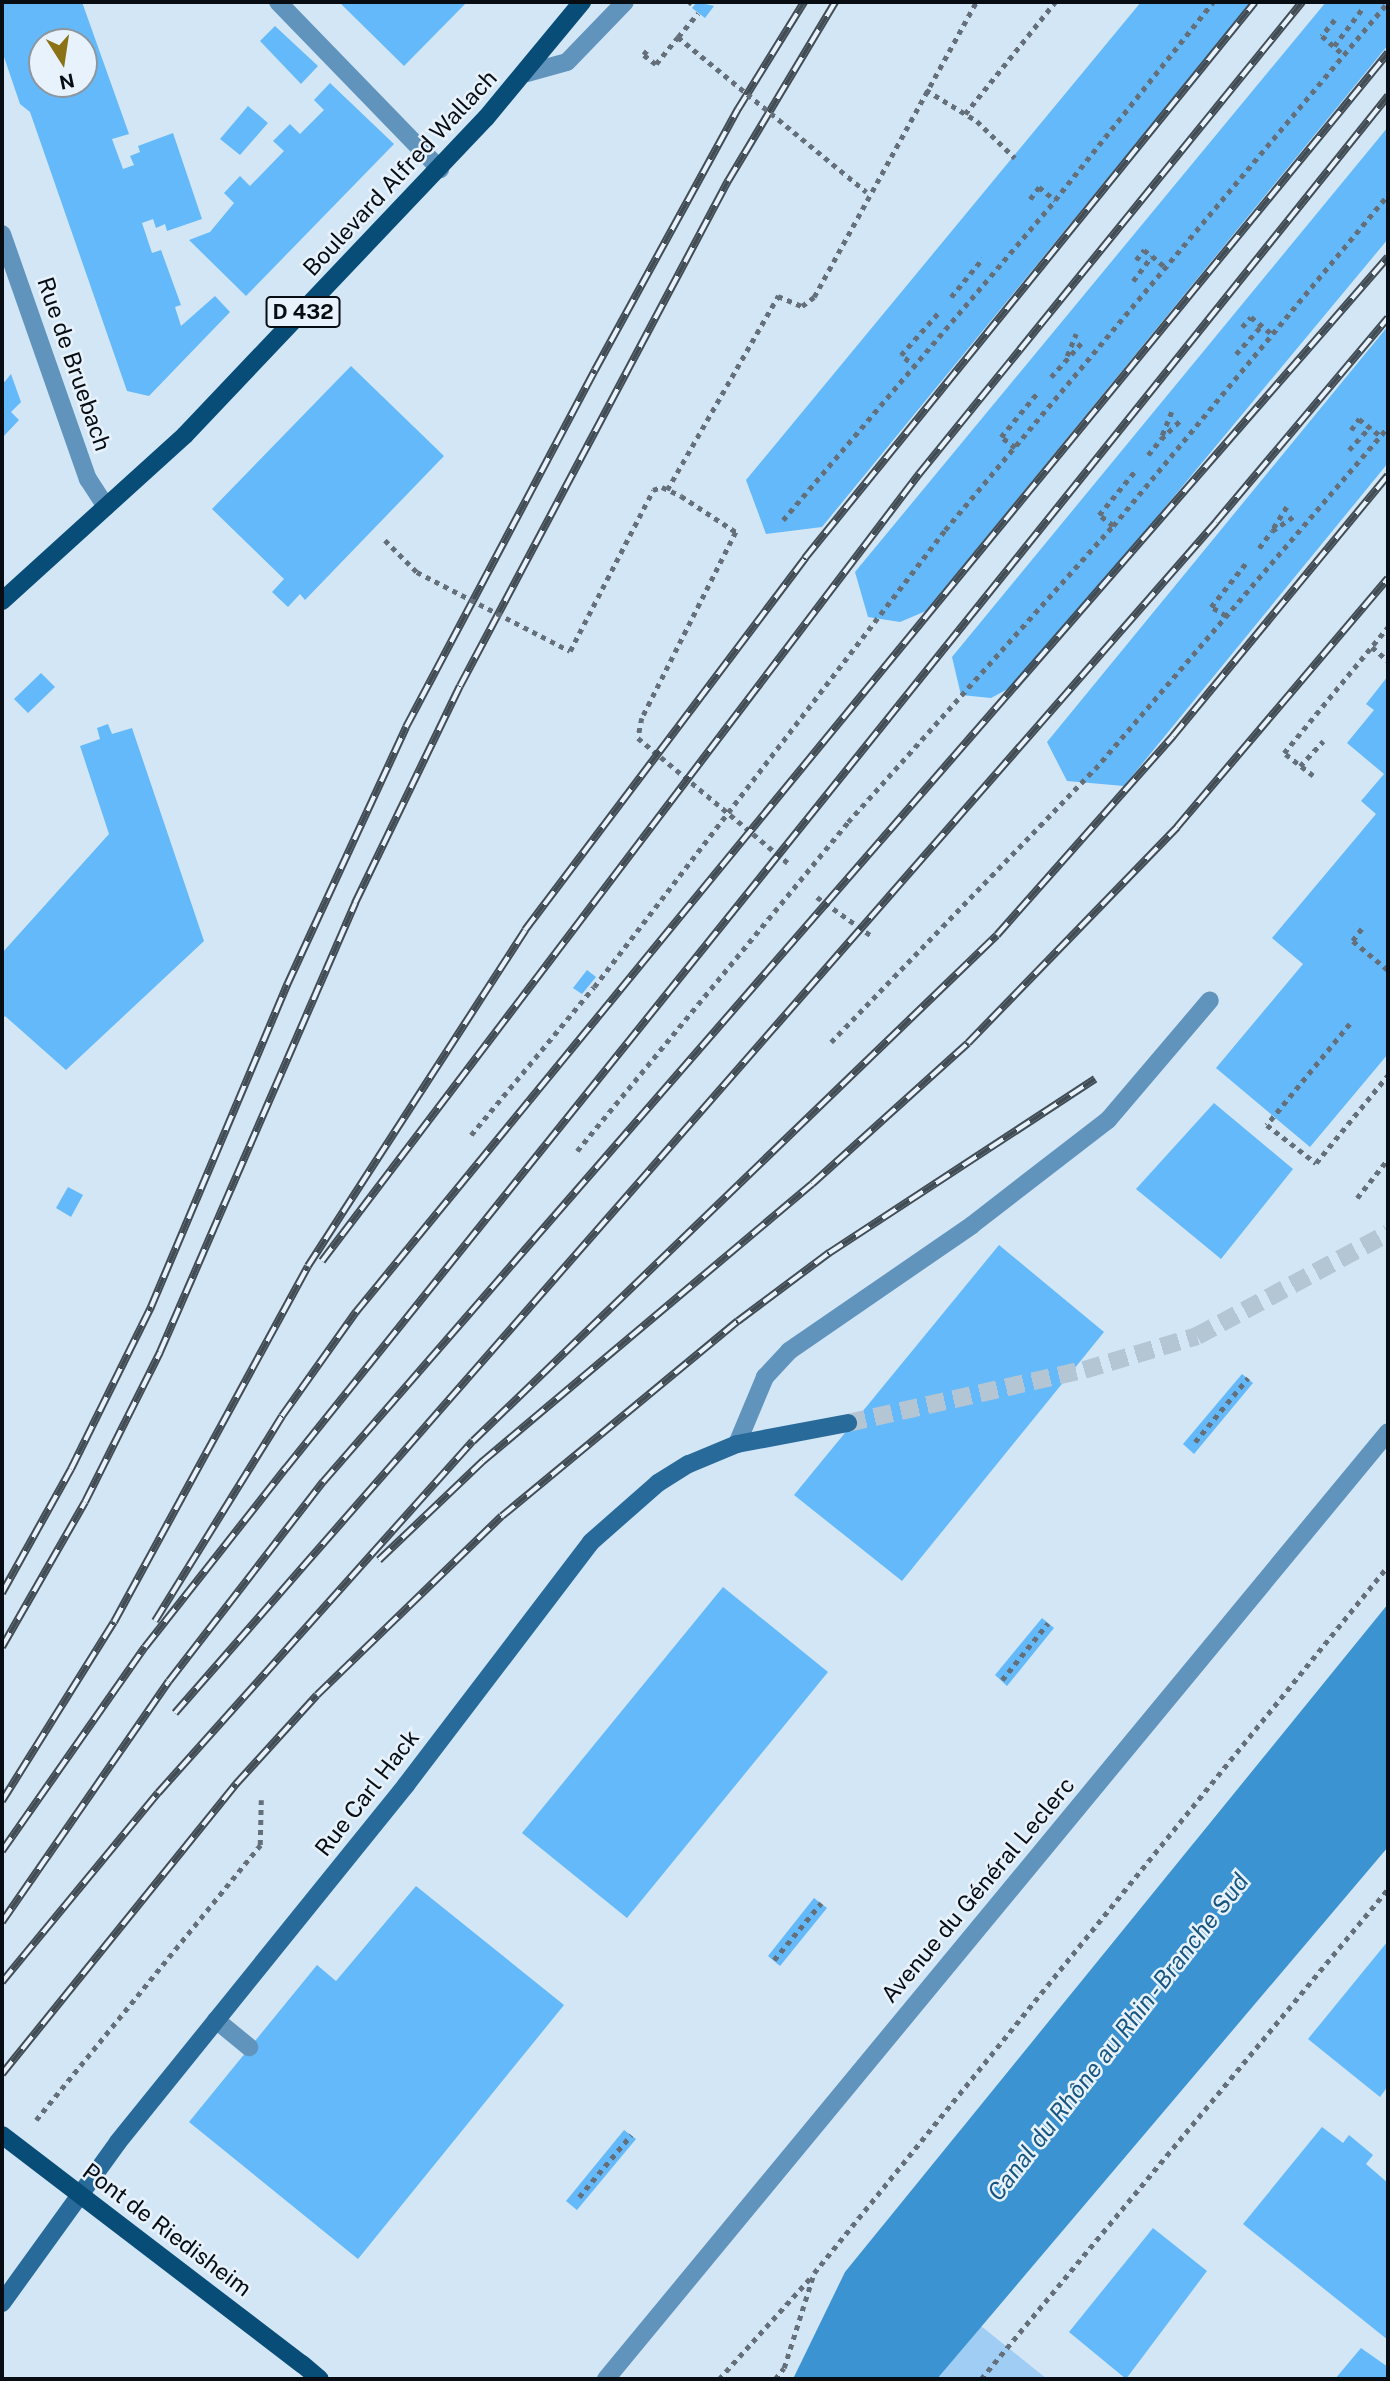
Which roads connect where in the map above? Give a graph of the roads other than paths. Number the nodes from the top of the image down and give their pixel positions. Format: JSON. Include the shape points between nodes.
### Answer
{"nodes":[{"id":1,"x":278,"y":2,"type":"edge"},
{"id":2,"x":582,"y":2,"type":"edge"},
{"id":3,"x":625,"y":2,"type":"edge"},
{"id":4,"x":527,"y":72,"type":"junction"},
{"id":5,"x":440,"y":169,"type":"junction"},
{"id":6,"x":2,"y":234,"type":"edge"},
{"id":7,"x":106,"y":506,"type":"junction"},
{"id":8,"x":2,"y":601,"type":"edge"},
{"id":9,"x":1210,"y":1000,"type":"dead end"},
{"id":10,"x":848,"y":1423,"type":"tunnel mouth"},
{"id":11,"x":1388,"y":1433,"type":"edge"},
{"id":12,"x":737,"y":1444,"type":"junction"},
{"id":13,"x":216,"y":2020,"type":"junction"},
{"id":14,"x":249,"y":2047,"type":"dead end"},
{"id":15,"x":2,"y":2135,"type":"edge"},
{"id":16,"x":2,"y":2303,"type":"edge"},
{"id":17,"x":320,"y":2379,"type":"edge"},
{"id":18,"x":606,"y":2379,"type":"edge"}],
"edges":[{"from":1,"to":5,"type":"street"},
{"from":2,"to":4,"type":"main road","name":"Boulevard Alfred Wallach","number":"D 432"},
{"from":3,"to":4,"type":"street","via":[[567,62]]},
{"from":4,"to":5,"type":"main road","name":"Boulevard Alfred Wallach","number":"D 432"},
{"from":5,"to":7,"type":"main road","name":"Boulevard Alfred Wallach","number":"D 432","via":[[185,435]]},
{"from":6,"to":7,"type":"street","name":"Rue de Bruebach","via":[[88,479]]},
{"from":7,"to":8,"type":"main road","name":"Boulevard Alfred Wallach","number":"D 432"},
{"from":9,"to":12,"type":"street","via":[[1108,1120],[972,1225],[789,1351],[765,1377]]},
{"from":10,"to":12,"type":"street","name":"Rue Carl Hack"},
{"from":11,"to":18,"type":"street","name":"Avenue du Général Leclerc"},
{"from":12,"to":13,"type":"street","name":"Rue Carl Hack","via":[[658,1483],[591,1542],[406,1785]]},
{"from":13,"to":14,"type":"street"},
{"from":13,"to":16,"type":"street","name":"Rue Carl Hack","via":[[118,2142]]},
{"from":15,"to":17,"type":"main road","name":"Pont de Riedisheim","bridge":true}]}
